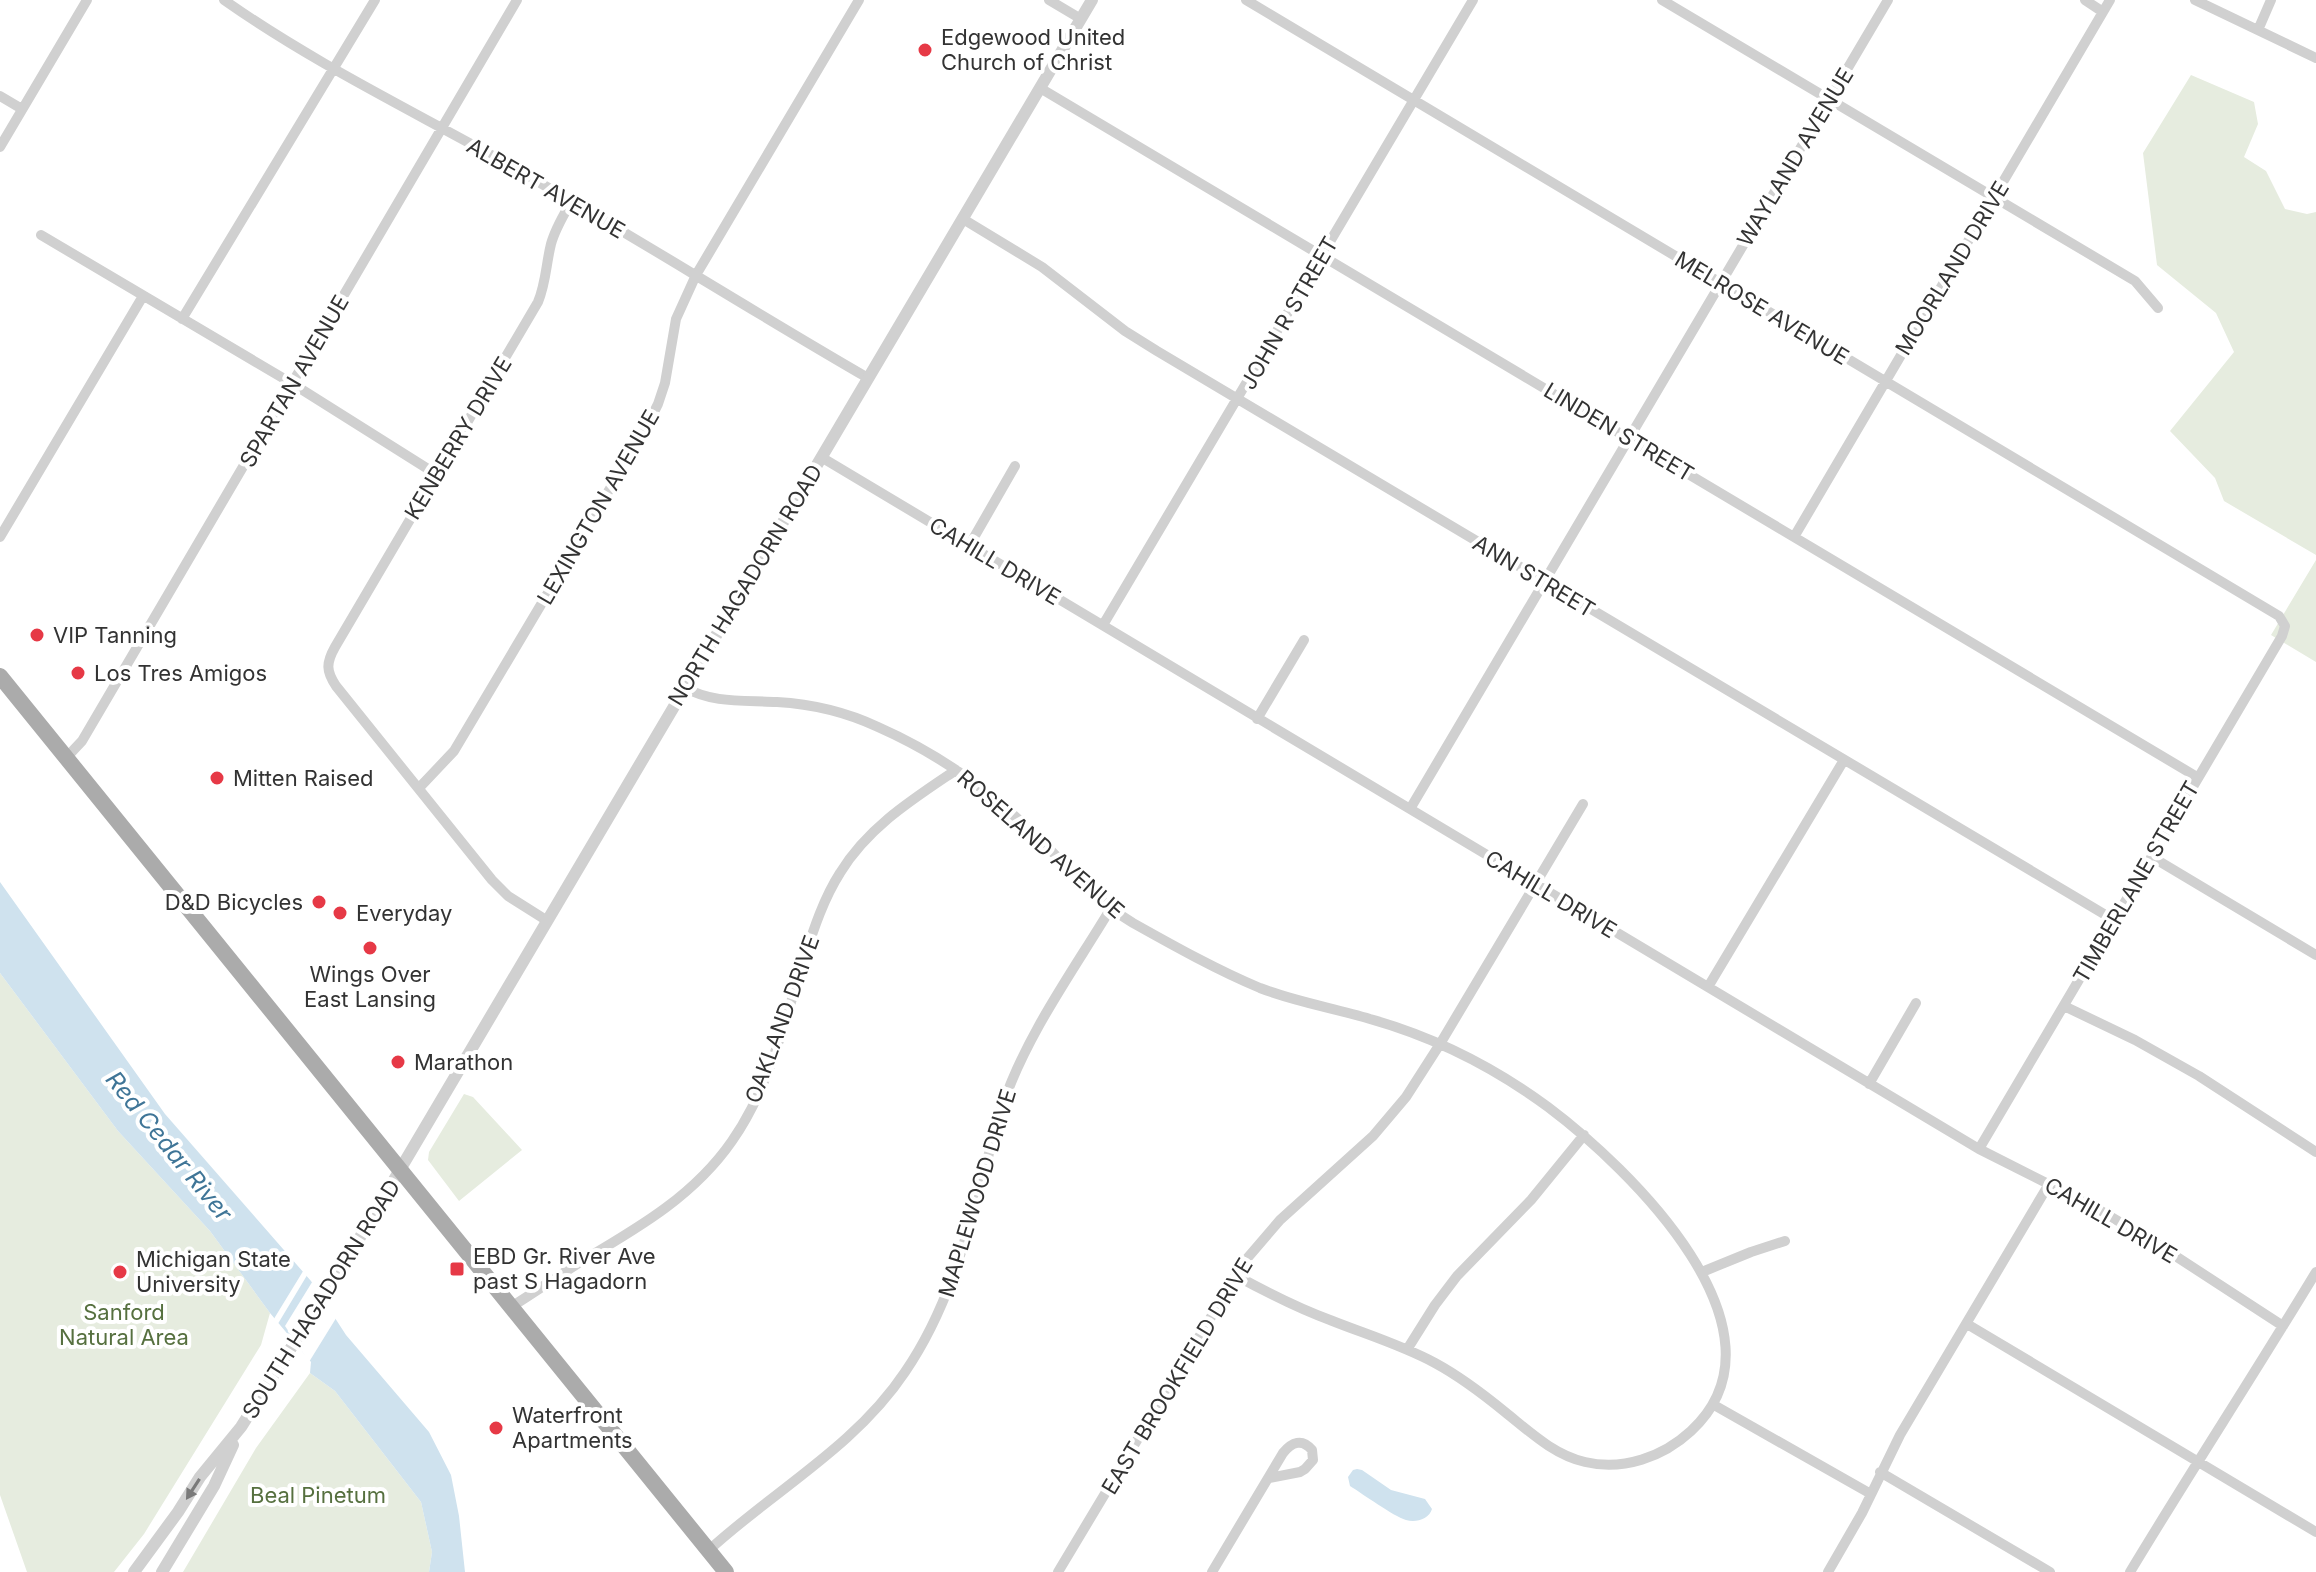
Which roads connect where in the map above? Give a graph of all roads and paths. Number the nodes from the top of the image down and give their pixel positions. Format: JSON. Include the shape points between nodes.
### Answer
{"nodes":[{"id":1,"x":87,"y":0,"type":"edge"},
{"id":2,"x":224,"y":0,"type":"edge"},
{"id":3,"x":375,"y":0,"type":"edge"},
{"id":4,"x":517,"y":0,"type":"edge"},
{"id":5,"x":859,"y":0,"type":"edge"},
{"id":6,"x":1049,"y":0,"type":"edge"},
{"id":7,"x":1092,"y":0,"type":"edge"},
{"id":8,"x":1246,"y":0,"type":"edge"},
{"id":9,"x":1473,"y":0,"type":"edge"},
{"id":10,"x":1662,"y":0,"type":"edge"},
{"id":11,"x":1888,"y":0,"type":"edge"},
{"id":12,"x":2085,"y":0,"type":"edge"},
{"id":13,"x":2110,"y":0,"type":"edge"},
{"id":14,"x":2195,"y":0,"type":"edge"},
{"id":15,"x":2271,"y":0,"type":"edge"},
{"id":16,"x":2103,"y":12,"type":"junction"},
{"id":17,"x":1081,"y":19,"type":"junction"},
{"id":18,"x":2258,"y":30,"type":"junction"},
{"id":19,"x":2316,"y":58,"type":"edge"},
{"id":20,"x":334,"y":68,"type":"junction"},
{"id":21,"x":1040,"y":88,"type":"junction"},
{"id":22,"x":0,"y":96,"type":"edge"},
{"id":23,"x":1829,"y":98,"type":"junction"},
{"id":24,"x":1414,"y":100,"type":"junction"},
{"id":25,"x":22,"y":109,"type":"junction"},
{"id":26,"x":442,"y":128,"type":"junction"},
{"id":27,"x":0,"y":147,"type":"edge"},
{"id":28,"x":1994,"y":197,"type":"junction"},
{"id":29,"x":571,"y":202,"type":"junction"},
{"id":30,"x":963,"y":219,"type":"junction"},
{"id":31,"x":41,"y":235,"type":"dead end"},
{"id":32,"x":1322,"y":256,"type":"junction"},
{"id":33,"x":696,"y":275,"type":"junction"},
{"id":34,"x":1721,"y":283,"type":"junction"},
{"id":35,"x":143,"y":296,"type":"junction"},
{"id":36,"x":2158,"y":308,"type":"dead end"},
{"id":37,"x":182,"y":319,"type":"junction"},
{"id":38,"x":868,"y":378,"type":"junction"},
{"id":39,"x":1885,"y":381,"type":"junction"},
{"id":40,"x":293,"y":384,"type":"junction"},
{"id":41,"x":1238,"y":400,"type":"junction"},
{"id":42,"x":1629,"y":439,"type":"junction"},
{"id":43,"x":821,"y":457,"type":"junction"},
{"id":44,"x":1015,"y":466,"type":"dead end"},
{"id":45,"x":436,"y":474,"type":"junction"},
{"id":46,"x":0,"y":537,"type":"edge"},
{"id":47,"x":1794,"y":537,"type":"junction"},
{"id":48,"x":969,"y":546,"type":"junction"},
{"id":49,"x":1545,"y":582,"type":"junction"},
{"id":50,"x":2279,"y":616,"type":"joint"},
{"id":51,"x":1103,"y":625,"type":"junction"},
{"id":52,"x":1304,"y":640,"type":"dead end"},
{"id":53,"x":0,"y":676,"type":"edge"},
{"id":54,"x":684,"y":687,"type":"junction"},
{"id":55,"x":1257,"y":719,"type":"junction"},
{"id":56,"x":66,"y":758,"type":"junction"},
{"id":57,"x":1844,"y":760,"type":"junction"},
{"id":58,"x":956,"y":770,"type":"junction"},
{"id":59,"x":2197,"y":777,"type":"junction"},
{"id":60,"x":419,"y":788,"type":"junction"},
{"id":61,"x":1583,"y":804,"type":"dead end"},
{"id":62,"x":1410,"y":809,"type":"junction"},
{"id":63,"x":2152,"y":857,"type":"junction"},
{"id":64,"x":1535,"y":884,"type":"junction"},
{"id":65,"x":1111,"y":908,"type":"junction"},
{"id":66,"x":546,"y":920,"type":"junction"},
{"id":67,"x":2114,"y":920,"type":"junction"},
{"id":68,"x":2316,"y":955,"type":"edge"},
{"id":69,"x":1708,"y":987,"type":"junction"},
{"id":70,"x":1916,"y":1003,"type":"dead end"},
{"id":71,"x":2064,"y":1006,"type":"junction"},
{"id":72,"x":1440,"y":1044,"type":"junction"},
{"id":73,"x":1869,"y":1084,"type":"junction"},
{"id":74,"x":1584,"y":1135,"type":"junction"},
{"id":75,"x":1979,"y":1149,"type":"junction"},
{"id":76,"x":2316,"y":1152,"type":"edge"},
{"id":77,"x":401,"y":1171,"type":"junction"},
{"id":78,"x":2049,"y":1184,"type":"junction"},
{"id":79,"x":1785,"y":1241,"type":"dead end"},
{"id":80,"x":1702,"y":1272,"type":"junction"},
{"id":81,"x":2316,"y":1272,"type":"edge"},
{"id":82,"x":1235,"y":1275,"type":"junction"},
{"id":83,"x":511,"y":1307,"type":"junction"},
{"id":84,"x":1967,"y":1324,"type":"junction"},
{"id":85,"x":2283,"y":1326,"type":"junction"},
{"id":86,"x":1408,"y":1348,"type":"junction"},
{"id":87,"x":1714,"y":1405,"type":"junction"},
{"id":88,"x":241,"y":1427,"type":"junction"},
{"id":89,"x":2197,"y":1461,"type":"junction"},
{"id":90,"x":1880,"y":1472,"type":"junction"},
{"id":91,"x":1269,"y":1478,"type":"dead end"},
{"id":92,"x":1871,"y":1494,"type":"junction"},
{"id":93,"x":2316,"y":1532,"type":"edge"},
{"id":94,"x":708,"y":1551,"type":"junction"},
{"id":95,"x":134,"y":1572,"type":"edge"},
{"id":96,"x":162,"y":1572,"type":"edge"},
{"id":97,"x":726,"y":1572,"type":"edge"},
{"id":98,"x":1058,"y":1572,"type":"edge"},
{"id":99,"x":1212,"y":1572,"type":"edge"},
{"id":100,"x":1828,"y":1572,"type":"edge"},
{"id":101,"x":2050,"y":1572,"type":"edge"},
{"id":102,"x":2130,"y":1572,"type":"edge"}],
"edges":[{"from":1,"to":25,"type":"street"},
{"from":2,"to":20,"type":"street","name":"ALBERT AVENUE"},
{"from":3,"to":20,"type":"street"},
{"from":4,"to":26,"type":"street","name":"SPARTAN AVENUE"},
{"from":5,"to":33,"type":"street","name":"LEXINGTON AVENUE"},
{"from":6,"to":17,"type":"street"},
{"from":7,"to":17,"type":"street","name":"NORTH HAGADORN ROAD"},
{"from":8,"to":24,"type":"street","name":"MELROSE AVENUE"},
{"from":9,"to":24,"type":"street","name":"JOHN R STREET"},
{"from":10,"to":23,"type":"street"},
{"from":11,"to":23,"type":"street","name":"WAYLAND AVENUE"},
{"from":12,"to":16,"type":"street"},
{"from":13,"to":16,"type":"street","name":"MOORLAND DRIVE"},
{"from":14,"to":18,"type":"street"},
{"from":15,"to":18,"type":"street"},
{"from":16,"to":28,"type":"street","name":"MOORLAND DRIVE"},
{"from":17,"to":21,"type":"street","name":"NORTH HAGADORN ROAD"},
{"from":18,"to":19,"type":"street"},
{"from":20,"to":26,"type":"street","name":"ALBERT AVENUE"},
{"from":20,"to":37,"type":"street"},
{"from":21,"to":30,"type":"street","name":"NORTH HAGADORN ROAD"},
{"from":21,"to":32,"type":"street","name":"LINDEN STREET"},
{"from":22,"to":25,"type":"street"},
{"from":23,"to":28,"type":"street"},
{"from":23,"to":34,"type":"street","name":"WAYLAND AVENUE"},
{"from":24,"to":32,"type":"street","name":"JOHN R STREET"},
{"from":24,"to":34,"type":"street","name":"MELROSE AVENUE"},
{"from":25,"to":27,"type":"street"},
{"from":26,"to":29,"type":"street","name":"ALBERT AVENUE"},
{"from":26,"to":40,"type":"street","name":"SPARTAN AVENUE"},
{"from":28,"to":36,"type":"street","via":[[2135,281]]},
{"from":28,"to":39,"type":"street","name":"MOORLAND DRIVE"},
{"from":29,"to":33,"type":"street","name":"ALBERT AVENUE"},
{"from":29,"to":45,"type":"street","name":"KENBERRY DRIVE","via":[[556,229],[538,302]]},
{"from":30,"to":38,"type":"street","name":"NORTH HAGADORN ROAD"},
{"from":30,"to":41,"type":"street","name":"ANN STREET","via":[[1042,267],[1135,338]]},
{"from":31,"to":35,"type":"street"},
{"from":32,"to":41,"type":"street","name":"JOHN R STREET"},
{"from":32,"to":42,"type":"street","name":"LINDEN STREET"},
{"from":33,"to":38,"type":"street","name":"ALBERT AVENUE"},
{"from":33,"to":60,"type":"street","name":"LEXINGTON AVENUE","via":[[676,319],[665,383],[646,428],[454,751]]},
{"from":34,"to":39,"type":"street","name":"MELROSE AVENUE"},
{"from":34,"to":42,"type":"street","name":"WAYLAND AVENUE"},
{"from":35,"to":37,"type":"street"},
{"from":35,"to":46,"type":"street"},
{"from":37,"to":40,"type":"street"},
{"from":38,"to":43,"type":"street","name":"NORTH HAGADORN ROAD"},
{"from":39,"to":47,"type":"street","name":"MOORLAND DRIVE"},
{"from":39,"to":50,"type":"street","name":"MELROSE AVENUE"},
{"from":40,"to":45,"type":"street"},
{"from":40,"to":56,"type":"street","name":"SPARTAN AVENUE","via":[[82,741]]},
{"from":41,"to":49,"type":"street","name":"ANN STREET"},
{"from":41,"to":51,"type":"street","name":"JOHN R STREET"},
{"from":42,"to":47,"type":"street","name":"LINDEN STREET"},
{"from":42,"to":49,"type":"street","name":"WAYLAND AVENUE"},
{"from":43,"to":48,"type":"street","name":"CAHILL DRIVE"},
{"from":43,"to":54,"type":"street","name":"NORTH HAGADORN ROAD"},
{"from":44,"to":48,"type":"street"},
{"from":45,"to":60,"type":"street","name":"KENBERRY DRIVE","via":[[327,667],[336,686]]},
{"from":47,"to":59,"type":"street","name":"LINDEN STREET"},
{"from":48,"to":51,"type":"street","name":"CAHILL DRIVE"},
{"from":49,"to":57,"type":"street","name":"ANN STREET"},
{"from":49,"to":62,"type":"street","name":"WAYLAND AVENUE"},
{"from":50,"to":59,"type":"street","name":"TIMBERLANE STREET","via":[[2285,626],[2282,636]]},
{"from":51,"to":55,"type":"street","name":"CAHILL DRIVE"},
{"from":52,"to":55,"type":"street"},
{"from":53,"to":56,"type":"main road"},
{"from":54,"to":58,"type":"street","name":"ROSELAND AVENUE","via":[[719,700],[833,710],[882,728]]},
{"from":54,"to":66,"type":"street","name":"NORTH HAGADORN ROAD"},
{"from":55,"to":62,"type":"street","name":"CAHILL DRIVE"},
{"from":56,"to":77,"type":"main road"},
{"from":57,"to":67,"type":"street","name":"ANN STREET"},
{"from":57,"to":69,"type":"street"},
{"from":58,"to":65,"type":"street","name":"ROSELAND AVENUE","via":[[998,800]]},
{"from":58,"to":83,"type":"street","name":"OAKLAND DRIVE","via":[[885,819],[840,872],[822,907],[766,1077],[717,1161],[651,1220]]},
{"from":59,"to":63,"type":"street","name":"TIMBERLANE STREET"},
{"from":60,"to":66,"type":"street","via":[[492,880]]},
{"from":61,"to":64,"type":"street","name":"EAST BROOKFIELD DRIVE"},
{"from":62,"to":64,"type":"street","name":"CAHILL DRIVE"},
{"from":63,"to":67,"type":"street","name":"TIMBERLANE STREET"},
{"from":63,"to":68,"type":"street"},
{"from":64,"to":69,"type":"street","name":"CAHILL DRIVE"},
{"from":64,"to":72,"type":"street","name":"EAST BROOKFIELD DRIVE"},
{"from":65,"to":72,"type":"street","name":"ROSELAND AVENUE","via":[[1262,988]]},
{"from":65,"to":94,"type":"street","name":"MAPLEWOOD DRIVE","via":[[1014,1076],[958,1267],[905,1372],[856,1429]]},
{"from":66,"to":77,"type":"street","name":"NORTH HAGADORN ROAD"},
{"from":67,"to":71,"type":"street","name":"TIMBERLANE STREET"},
{"from":69,"to":73,"type":"street","name":"CAHILL DRIVE"},
{"from":70,"to":73,"type":"street"},
{"from":71,"to":75,"type":"street","name":"TIMBERLANE STREET"},
{"from":71,"to":76,"type":"street","via":[[2199,1076]]},
{"from":72,"to":74,"type":"street","name":"ROSELAND AVENUE","via":[[1494,1071]]},
{"from":72,"to":82,"type":"street","name":"EAST BROOKFIELD DRIVE","via":[[1384,1124],[1286,1214]]},
{"from":73,"to":75,"type":"street","name":"CAHILL DRIVE"},
{"from":74,"to":80,"type":"street","name":"ROSELAND AVENUE","via":[[1640,1191]]},
{"from":74,"to":86,"type":"street","via":[[1531,1200],[1457,1276]]},
{"from":75,"to":78,"type":"street","name":"CAHILL DRIVE"},
{"from":77,"to":83,"type":"main road"},
{"from":77,"to":88,"type":"street","name":"SOUTH HAGADORN ROAD"},
{"from":78,"to":84,"type":"street"},
{"from":78,"to":85,"type":"street","name":"CAHILL DRIVE","via":[[2157,1244]]},
{"from":79,"to":80,"type":"street"},
{"from":80,"to":87,"type":"street","name":"ROSELAND AVENUE","via":[[1722,1321],[1725,1350]]},
{"from":81,"to":85,"type":"street"},
{"from":82,"to":86,"type":"street","via":[[1287,1302]]},
{"from":82,"to":98,"type":"street","name":"EAST BROOKFIELD DRIVE"},
{"from":83,"to":94,"type":"main road"},
{"from":84,"to":89,"type":"street"},
{"from":84,"to":90,"type":"street"},
{"from":85,"to":89,"type":"street"},
{"from":86,"to":87,"type":"street","via":[[1463,1380],[1543,1443],[1587,1463],[1613,1465],[1664,1452]]},
{"from":87,"to":92,"type":"street"},
{"from":88,"to":95,"type":"street","name":"SOUTH HAGADORN ROAD","one_way":true},
{"from":88,"to":96,"type":"street","name":"SOUTH HAGADORN ROAD","via":[[214,1486]]},
{"from":89,"to":93,"type":"street"},
{"from":89,"to":102,"type":"street"},
{"from":90,"to":92,"type":"street"},
{"from":90,"to":101,"type":"street"},
{"from":91,"to":99,"type":"street"},
{"from":92,"to":100,"type":"street"},
{"from":94,"to":97,"type":"main road"}]}
